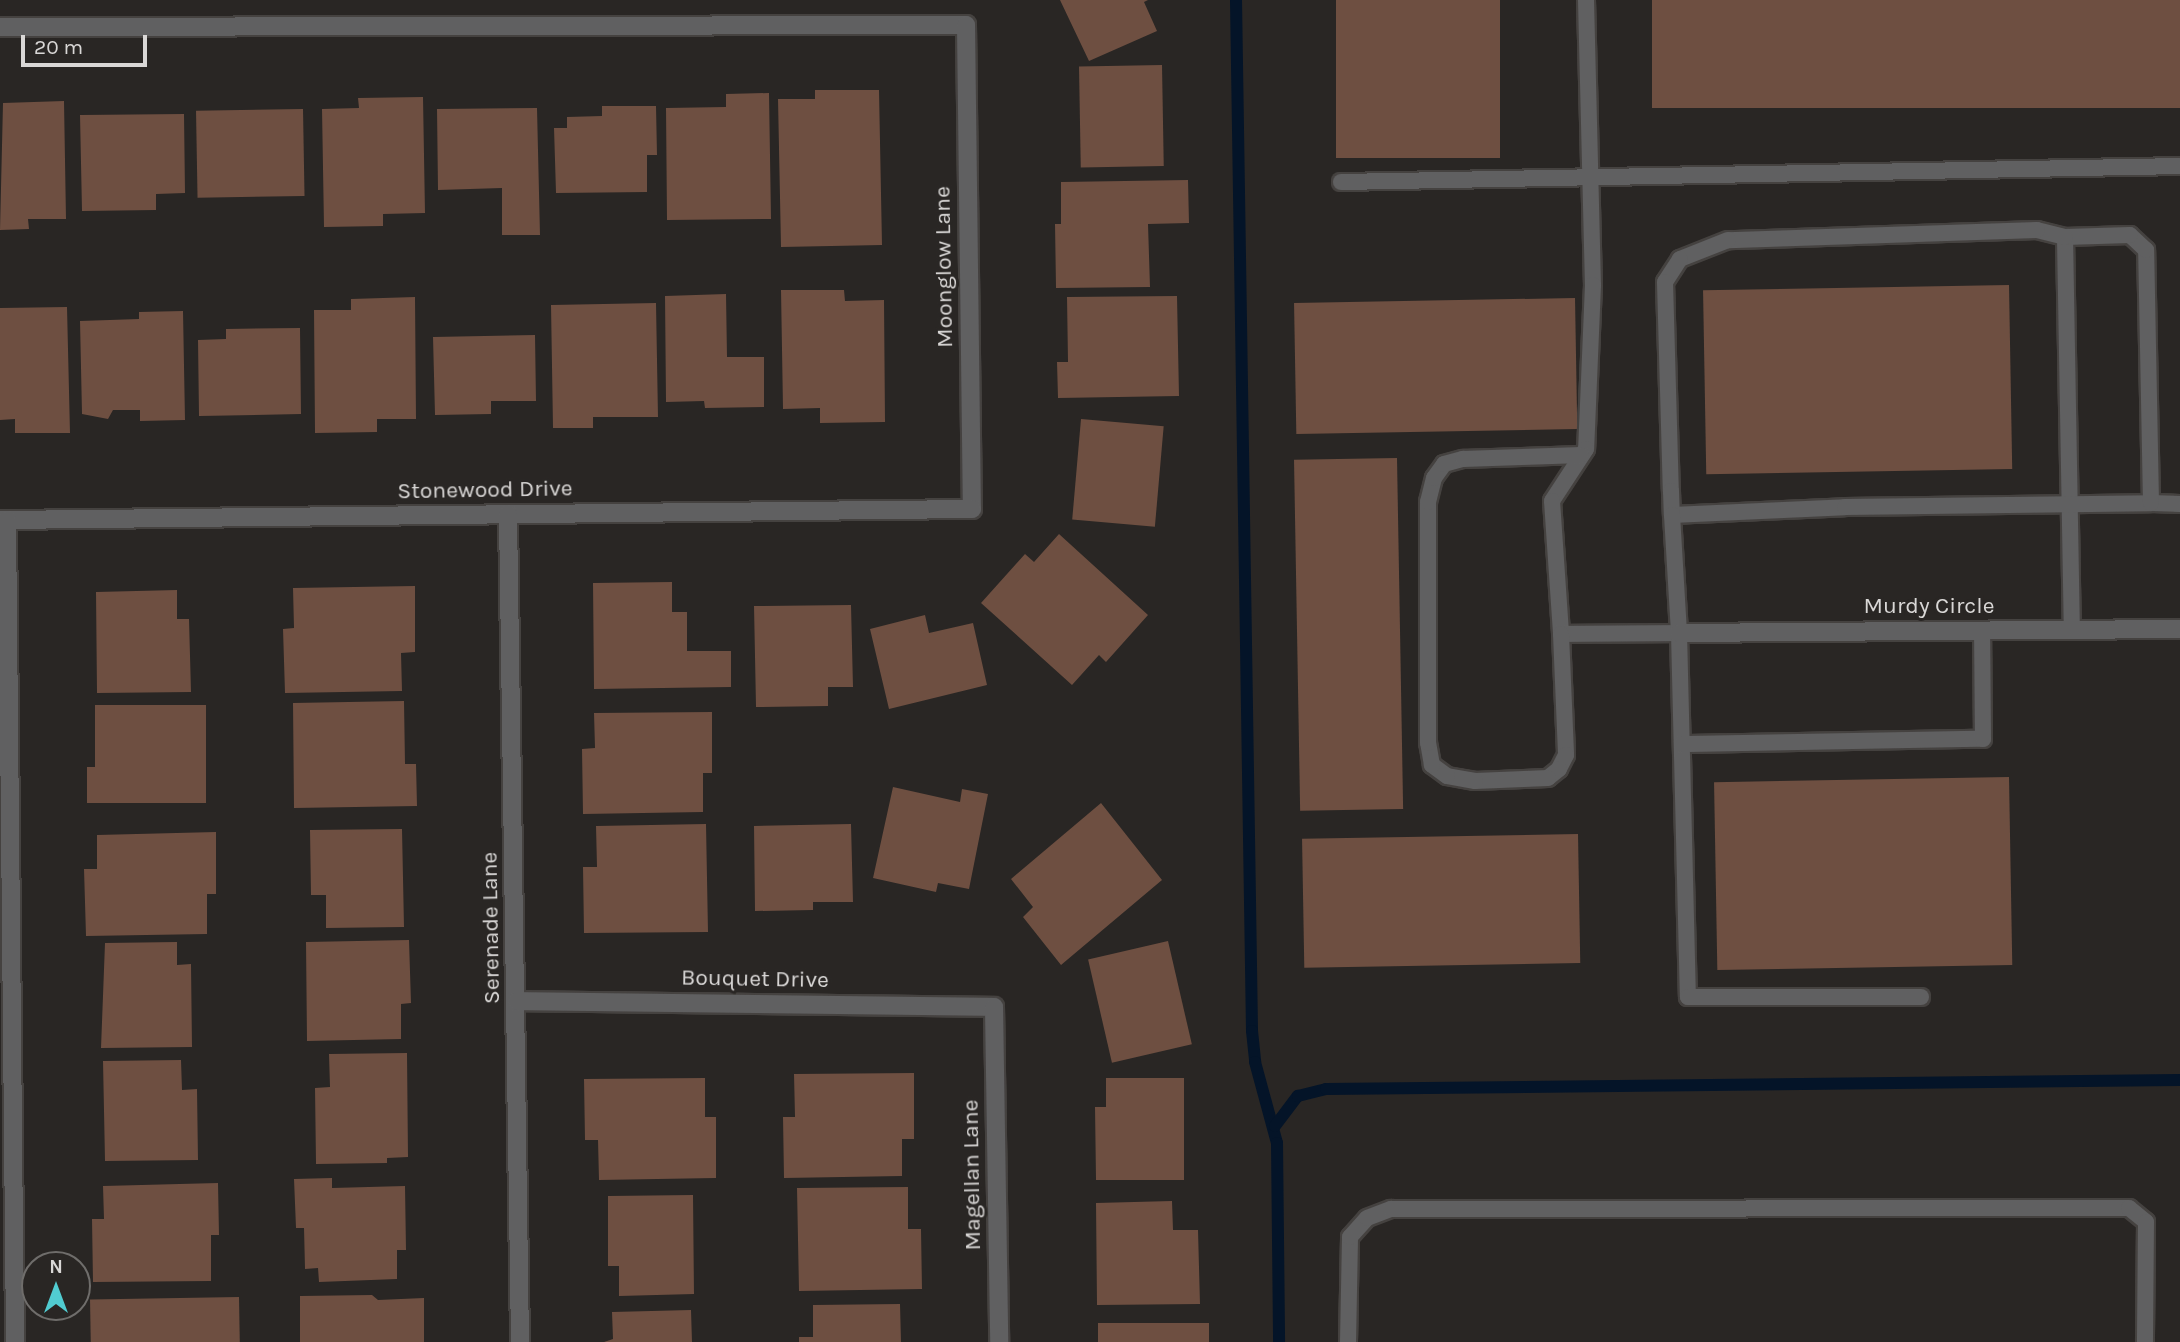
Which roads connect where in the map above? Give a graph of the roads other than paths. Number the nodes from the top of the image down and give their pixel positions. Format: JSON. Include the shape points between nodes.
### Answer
{"nodes":[{"id":1,"x":1586,"y":0,"type":"edge"},
{"id":2,"x":0,"y":27,"type":"edge"},
{"id":3,"x":2180,"y":166,"type":"edge"},
{"id":4,"x":1591,"y":179,"type":"junction"},
{"id":5,"x":1341,"y":182,"type":"dead end"},
{"id":6,"x":2065,"y":237,"type":"junction"},
{"id":7,"x":1581,"y":456,"type":"junction"},
{"id":8,"x":2151,"y":503,"type":"junction"},
{"id":9,"x":2069,"y":504,"type":"junction"},
{"id":10,"x":2180,"y":504,"type":"edge"},
{"id":11,"x":972,"y":509,"type":"joint"},
{"id":12,"x":508,"y":514,"type":"junction"},
{"id":13,"x":1672,"y":515,"type":"junction"},
{"id":14,"x":3,"y":520,"type":"edge"},
{"id":15,"x":2180,"y":629,"type":"edge"},
{"id":16,"x":1982,"y":630,"type":"junction"},
{"id":17,"x":2072,"y":630,"type":"junction"},
{"id":18,"x":1679,"y":632,"type":"junction"},
{"id":19,"x":1561,"y":634,"type":"junction"},
{"id":20,"x":1682,"y":744,"type":"junction"},
{"id":21,"x":1921,"y":997,"type":"dead end"},
{"id":22,"x":517,"y":1000,"type":"junction"},
{"id":23,"x":994,"y":1007,"type":"joint"},
{"id":24,"x":6,"y":1014,"type":"edge"},
{"id":25,"x":15,"y":1342,"type":"edge"},
{"id":26,"x":520,"y":1342,"type":"edge"},
{"id":27,"x":999,"y":1342,"type":"edge"},
{"id":28,"x":1348,"y":1342,"type":"edge"},
{"id":29,"x":2145,"y":1342,"type":"edge"}],
"edges":[{"from":1,"to":4,"type":"lane"},
{"from":2,"to":11,"type":"street","name":"Moonglow Lane","via":[[966,25]]},
{"from":3,"to":4,"type":"lane"},
{"from":4,"to":5,"type":"lane"},
{"from":4,"to":7,"type":"lane","via":[[1594,285],[1586,449]]},
{"from":6,"to":8,"type":"lane","via":[[2130,235],[2146,250]]},
{"from":6,"to":9,"type":"lane"},
{"from":6,"to":13,"type":"lane","via":[[2037,230],[1728,240],[1680,259],[1665,282]]},
{"from":7,"to":19,"type":"lane","via":[[1552,501]]},
{"from":7,"to":19,"type":"lane","via":[[1463,459],[1444,464],[1434,478],[1428,502],[1428,743],[1432,765],[1447,776],[1475,781],[1548,778],[1559,769],[1566,755]]},
{"from":8,"to":9,"type":"lane"},
{"from":8,"to":10,"type":"lane"},
{"from":9,"to":13,"type":"lane"},
{"from":9,"to":17,"type":"lane"},
{"from":11,"to":12,"type":"street","name":"Stonewood Drive"},
{"from":12,"to":14,"type":"street","name":"Stonewood Drive"},
{"from":12,"to":22,"type":"street","name":"Serenade Lane"},
{"from":13,"to":18,"type":"lane"},
{"from":14,"to":24,"type":"street"},
{"from":15,"to":17,"type":"street","name":"Murdy Circle"},
{"from":16,"to":17,"type":"street","name":"Murdy Circle"},
{"from":16,"to":18,"type":"street","name":"Murdy Circle"},
{"from":16,"to":20,"type":"lane","via":[[1983,739]]},
{"from":18,"to":19,"type":"lane"},
{"from":18,"to":20,"type":"lane"},
{"from":20,"to":21,"type":"lane","via":[[1688,997]]},
{"from":22,"to":23,"type":"street","name":"Bouquet Drive"},
{"from":22,"to":26,"type":"street","name":"Serenade Lane"},
{"from":23,"to":27,"type":"street","name":"Magellan Lane"},
{"from":24,"to":25,"type":"street"},
{"from":28,"to":29,"type":"lane","via":[[1350,1237],[1367,1218],[1391,1209],[1976,1208],[2129,1208],[2146,1222]]}]}
